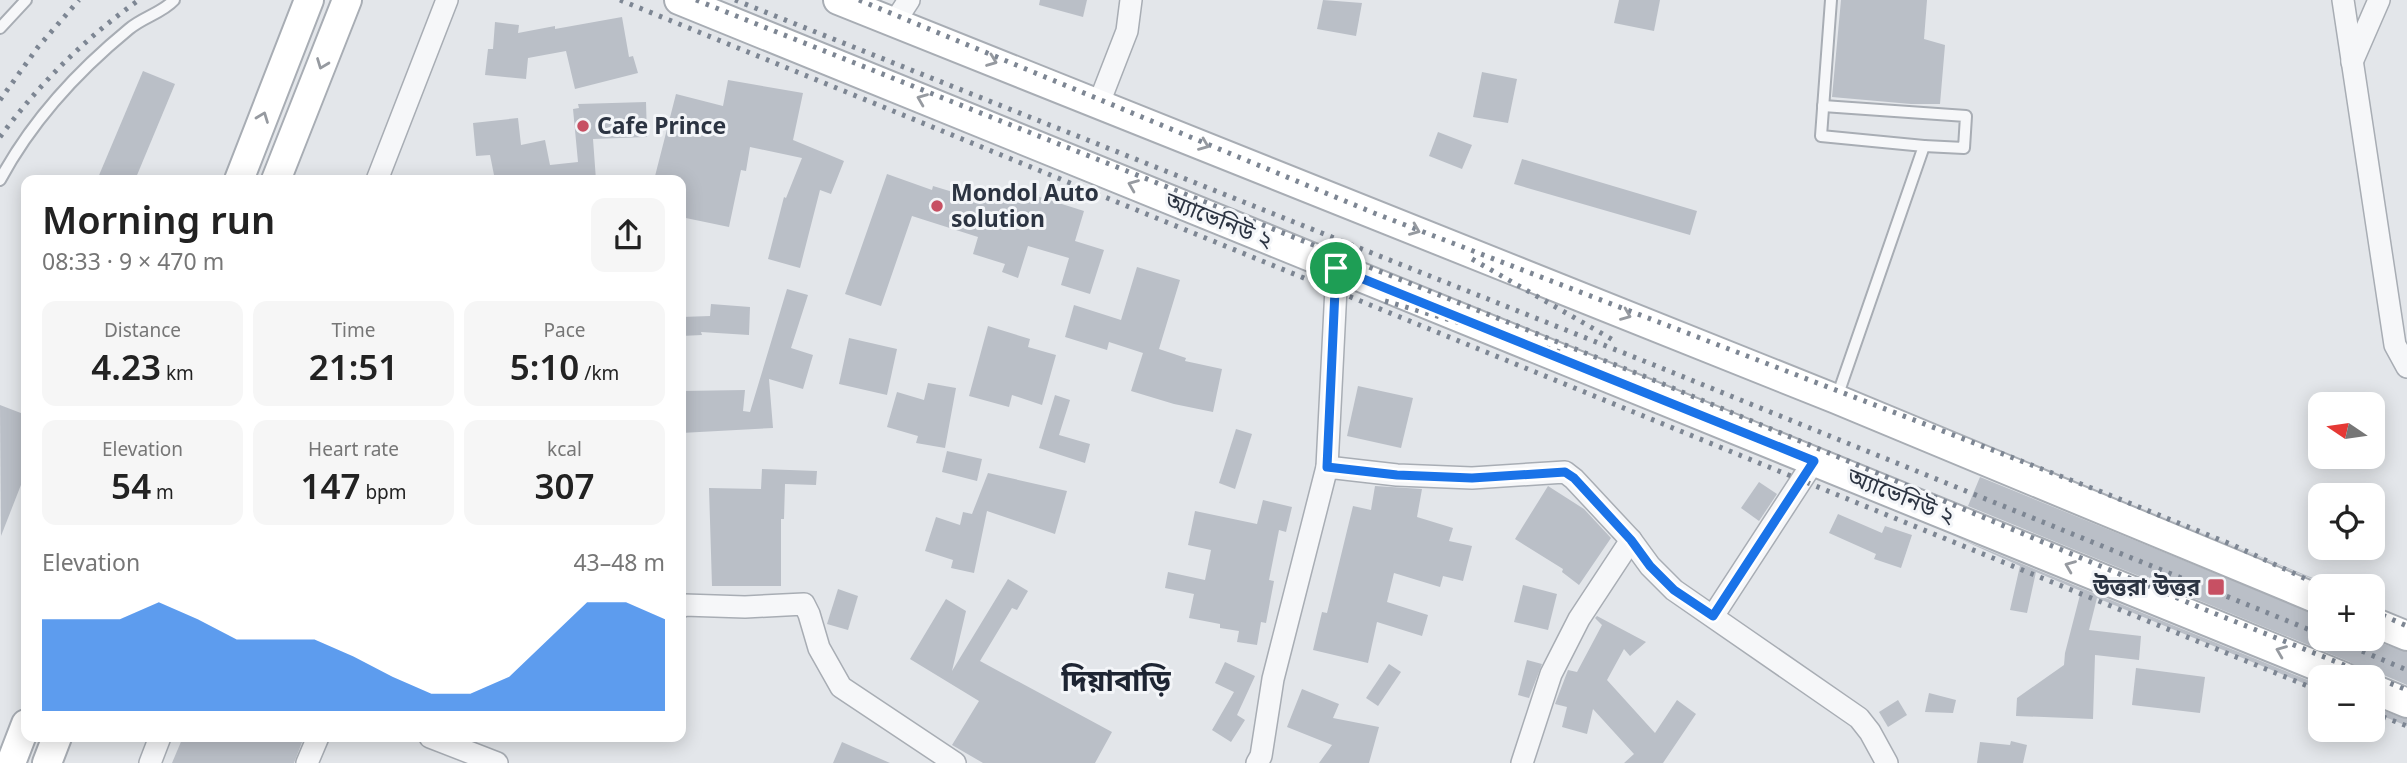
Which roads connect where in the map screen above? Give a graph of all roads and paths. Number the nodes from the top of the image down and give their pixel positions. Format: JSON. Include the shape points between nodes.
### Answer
{"nodes":[{"id":1,"x":26,"y":0,"type":"edge"},
{"id":2,"x":174,"y":0,"type":"edge"},
{"id":3,"x":309,"y":0,"type":"edge"},
{"id":4,"x":347,"y":0,"type":"edge"},
{"id":5,"x":447,"y":0,"type":"edge"},
{"id":6,"x":679,"y":0,"type":"edge"},
{"id":7,"x":838,"y":0,"type":"edge"},
{"id":8,"x":1130,"y":0,"type":"edge"},
{"id":9,"x":1831,"y":0,"type":"edge"},
{"id":10,"x":2343,"y":0,"type":"edge"},
{"id":11,"x":2379,"y":0,"type":"edge"},
{"id":12,"x":901,"y":11,"type":"edge"},
{"id":13,"x":0,"y":28,"type":"edge"},
{"id":14,"x":2352,"y":62,"type":"junction"},
{"id":15,"x":1099,"y":103,"type":"junction"},
{"id":16,"x":1823,"y":106,"type":"junction"},
{"id":17,"x":1924,"y":146,"type":"junction"},
{"id":18,"x":241,"y":175,"type":"edge"},
{"id":19,"x":278,"y":175,"type":"edge"},
{"id":20,"x":378,"y":175,"type":"edge"},
{"id":21,"x":0,"y":180,"type":"edge"},
{"id":22,"x":1336,"y":268,"type":"junction"},
{"id":23,"x":2407,"y":314,"type":"edge"},
{"id":24,"x":2395,"y":345,"type":"junction"},
{"id":25,"x":2407,"y":367,"type":"edge"},
{"id":26,"x":1836,"y":399,"type":"junction"},
{"id":27,"x":1814,"y":461,"type":"junction"},
{"id":28,"x":1327,"y":467,"type":"junction"},
{"id":29,"x":1631,"y":540,"type":"junction"},
{"id":30,"x":2308,"y":595,"type":"edge"},
{"id":31,"x":686,"y":605,"type":"edge"},
{"id":32,"x":1713,"y":616,"type":"junction"},
{"id":33,"x":2385,"y":627,"type":"edge"},
{"id":34,"x":2407,"y":636,"type":"edge"},
{"id":35,"x":2315,"y":665,"type":"edge"},
{"id":36,"x":2385,"y":694,"type":"edge"},
{"id":37,"x":2407,"y":703,"type":"edge"},
{"id":38,"x":21,"y":737,"type":"edge"},
{"id":39,"x":55,"y":742,"type":"edge"},
{"id":40,"x":158,"y":742,"type":"edge"},
{"id":41,"x":315,"y":742,"type":"edge"},
{"id":42,"x":443,"y":742,"type":"edge"},
{"id":43,"x":11,"y":763,"type":"edge"},
{"id":44,"x":47,"y":763,"type":"edge"},
{"id":45,"x":150,"y":763,"type":"edge"},
{"id":46,"x":307,"y":763,"type":"edge"},
{"id":47,"x":497,"y":763,"type":"edge"},
{"id":48,"x":955,"y":763,"type":"edge"},
{"id":49,"x":1257,"y":763,"type":"edge"},
{"id":50,"x":1522,"y":763,"type":"edge"},
{"id":51,"x":1887,"y":763,"type":"edge"}],
"edges":[{"from":1,"to":13,"type":"lane"},
{"from":2,"to":21,"type":"lane","via":[[131,27],[65,90]]},
{"from":18,"to":3,"type":"main road","one_way":true},
{"from":4,"to":19,"type":"main road","one_way":true},
{"from":5,"to":20,"type":"street"},
{"from":22,"to":6,"type":"main road","name":"অ্যাভেনিউ ২","one_way":true},
{"from":7,"to":12,"type":"main road"},
{"from":8,"to":15,"type":"street","via":[[1127,31]]},
{"from":9,"to":16,"type":"lane"},
{"from":10,"to":14,"type":"street"},
{"from":11,"to":14,"type":"street"},
{"from":12,"to":15,"type":"main road","one_way":true},
{"from":14,"to":24,"type":"street"},
{"from":15,"to":26,"type":"main road","one_way":true},
{"from":16,"to":17,"type":"lane","via":[[1821,136]]},
{"from":16,"to":17,"type":"lane","via":[[1966,116],[1964,148]]},
{"from":17,"to":26,"type":"lane"},
{"from":22,"to":27,"type":"main road","name":"অ্যাভেনিউ ২"},
{"from":22,"to":28,"type":"street"},
{"from":23,"to":24,"type":"street"},
{"from":24,"to":25,"type":"street"},
{"from":26,"to":30,"type":"main road"},
{"from":27,"to":32,"type":"street"},
{"from":35,"to":27,"type":"main road","name":"অ্যাভেনিউ ২","one_way":true},
{"from":28,"to":29,"type":"street","via":[[1472,478],[1565,472]]},
{"from":28,"to":49,"type":"street","via":[[1273,679]]},
{"from":29,"to":32,"type":"street","via":[[1674,590]]},
{"from":29,"to":50,"type":"street","via":[[1578,619],[1551,674]]},
{"from":31,"to":48,"type":"street","via":[[804,604],[841,687]]},
{"from":32,"to":51,"type":"street","via":[[1859,718]]},
{"from":33,"to":34,"type":"main road"},
{"from":36,"to":37,"type":"main road"},
{"from":38,"to":43,"type":"main road"},
{"from":39,"to":44,"type":"main road"},
{"from":40,"to":45,"type":"street"},
{"from":41,"to":46,"type":"street"},
{"from":42,"to":47,"type":"street"}]}
